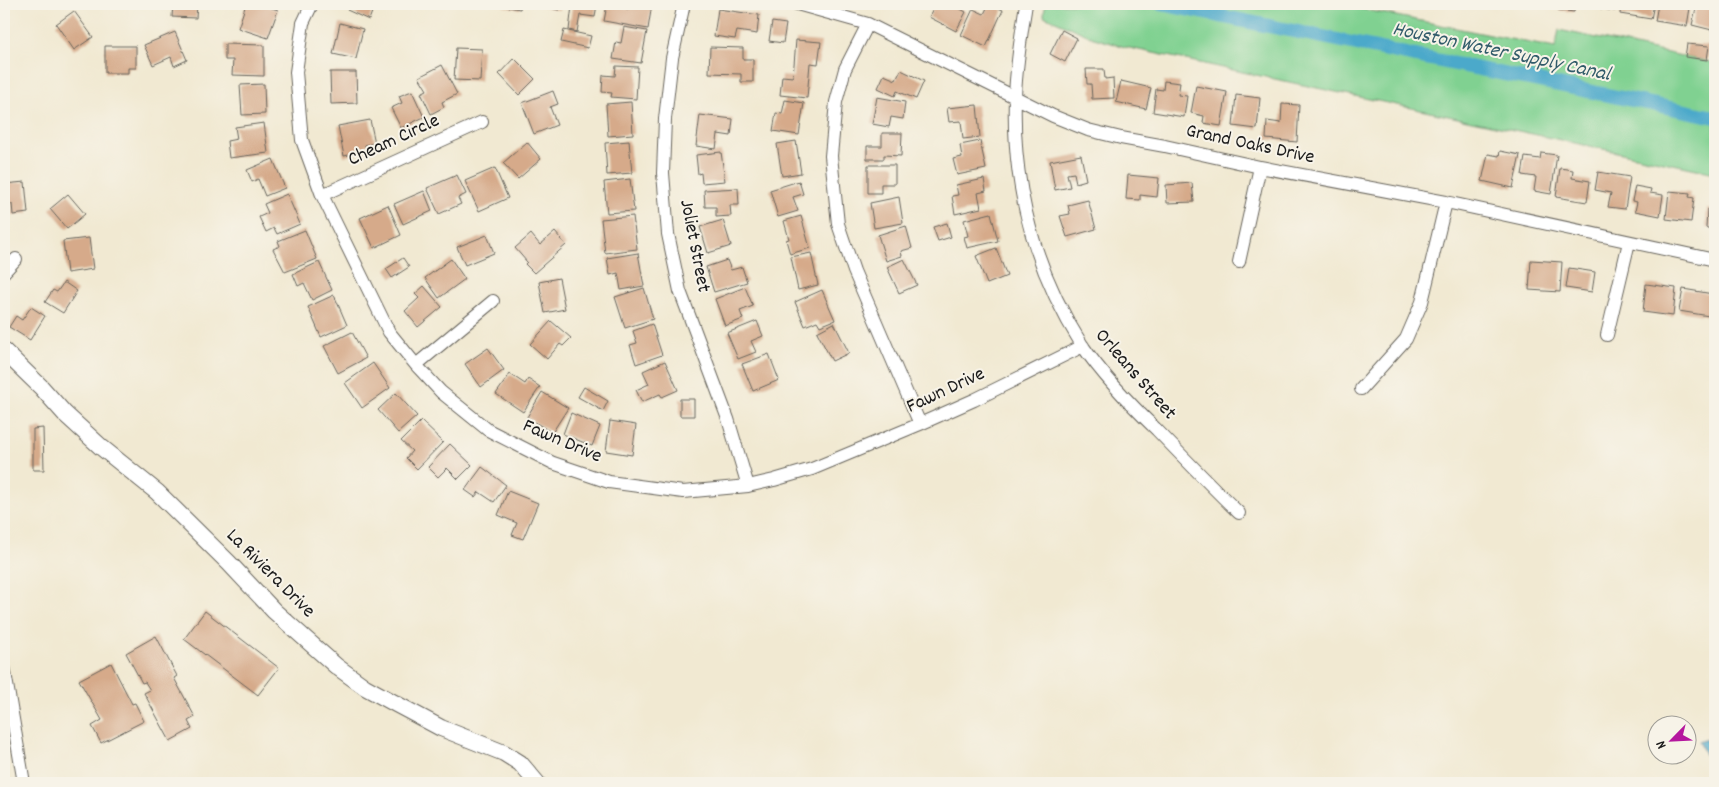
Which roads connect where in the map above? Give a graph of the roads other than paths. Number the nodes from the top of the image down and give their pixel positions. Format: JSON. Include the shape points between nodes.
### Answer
{"nodes":[{"id":1,"x":312,"y":4,"type":"edge"},
{"id":2,"x":684,"y":4,"type":"edge"},
{"id":3,"x":797,"y":4,"type":"edge"},
{"id":4,"x":1026,"y":4,"type":"edge"},
{"id":5,"x":868,"y":24,"type":"junction"},
{"id":6,"x":1015,"y":96,"type":"junction"},
{"id":7,"x":482,"y":122,"type":"dead end"},
{"id":8,"x":1260,"y":167,"type":"junction"},
{"id":9,"x":322,"y":195,"type":"junction"},
{"id":10,"x":1446,"y":202,"type":"junction"},
{"id":11,"x":1629,"y":242,"type":"junction"},
{"id":12,"x":16,"y":259,"type":"dead end"},
{"id":13,"x":1715,"y":260,"type":"edge"},
{"id":14,"x":1239,"y":262,"type":"dead end"},
{"id":15,"x":4,"y":272,"type":"edge"},
{"id":16,"x":493,"y":301,"type":"dead end"},
{"id":17,"x":1607,"y":335,"type":"dead end"},
{"id":18,"x":1083,"y":346,"type":"junction"},
{"id":19,"x":6,"y":357,"type":"edge"},
{"id":20,"x":416,"y":365,"type":"junction"},
{"id":21,"x":1361,"y":389,"type":"dead end"},
{"id":22,"x":920,"y":424,"type":"junction"},
{"id":23,"x":748,"y":486,"type":"junction"},
{"id":24,"x":1239,"y":513,"type":"dead end"},
{"id":25,"x":4,"y":667,"type":"edge"},
{"id":26,"x":24,"y":783,"type":"edge"},
{"id":27,"x":537,"y":783,"type":"edge"}],
"edges":[{"from":1,"to":9,"type":"street","name":"Fawn Drive","via":[[303,23],[296,72],[302,140]]},
{"from":2,"to":23,"type":"street","name":"Joliet Street","via":[[672,58],[665,119],[663,173],[668,234],[680,290],[728,419]]},
{"from":3,"to":5,"type":"street","name":"Grand Oaks Drive"},
{"from":4,"to":6,"type":"street","name":"Orleans Street"},
{"from":5,"to":6,"type":"street","name":"Grand Oaks Drive"},
{"from":5,"to":22,"type":"street","via":[[845,69],[836,102],[831,156],[838,224],[854,271]]},
{"from":6,"to":8,"type":"street","name":"Grand Oaks Drive","via":[[1088,130]]},
{"from":6,"to":18,"type":"street","name":"Orleans Street","via":[[1017,157],[1023,203],[1034,246],[1052,292]]},
{"from":7,"to":9,"type":"street","name":"Cheam Circle"},
{"from":8,"to":10,"type":"street","name":"Grand Oaks Drive"},
{"from":8,"to":14,"type":"street"},
{"from":9,"to":20,"type":"street","name":"Fawn Drive","via":[[389,332]]},
{"from":10,"to":11,"type":"street","name":"Grand Oaks Drive"},
{"from":10,"to":21,"type":"street","via":[[1422,302],[1406,339]]},
{"from":11,"to":13,"type":"street","name":"Grand Oaks Drive"},
{"from":11,"to":17,"type":"street"},
{"from":12,"to":15,"type":"street"},
{"from":16,"to":20,"type":"street"},
{"from":18,"to":22,"type":"street","name":"Fawn Drive"},
{"from":18,"to":24,"type":"street","name":"Orleans Street","via":[[1123,396]]},
{"from":19,"to":27,"type":"street","name":"La Riviera Drive","via":[[101,447],[157,492],[274,611],[336,666],[365,687],[442,728],[504,753],[520,763]]},
{"from":20,"to":23,"type":"street","name":"Fawn Drive","via":[[441,392],[488,430],[553,463],[609,482],[683,492]]},
{"from":22,"to":23,"type":"street","name":"Fawn Drive","via":[[812,469]]},
{"from":25,"to":26,"type":"street"}]}
